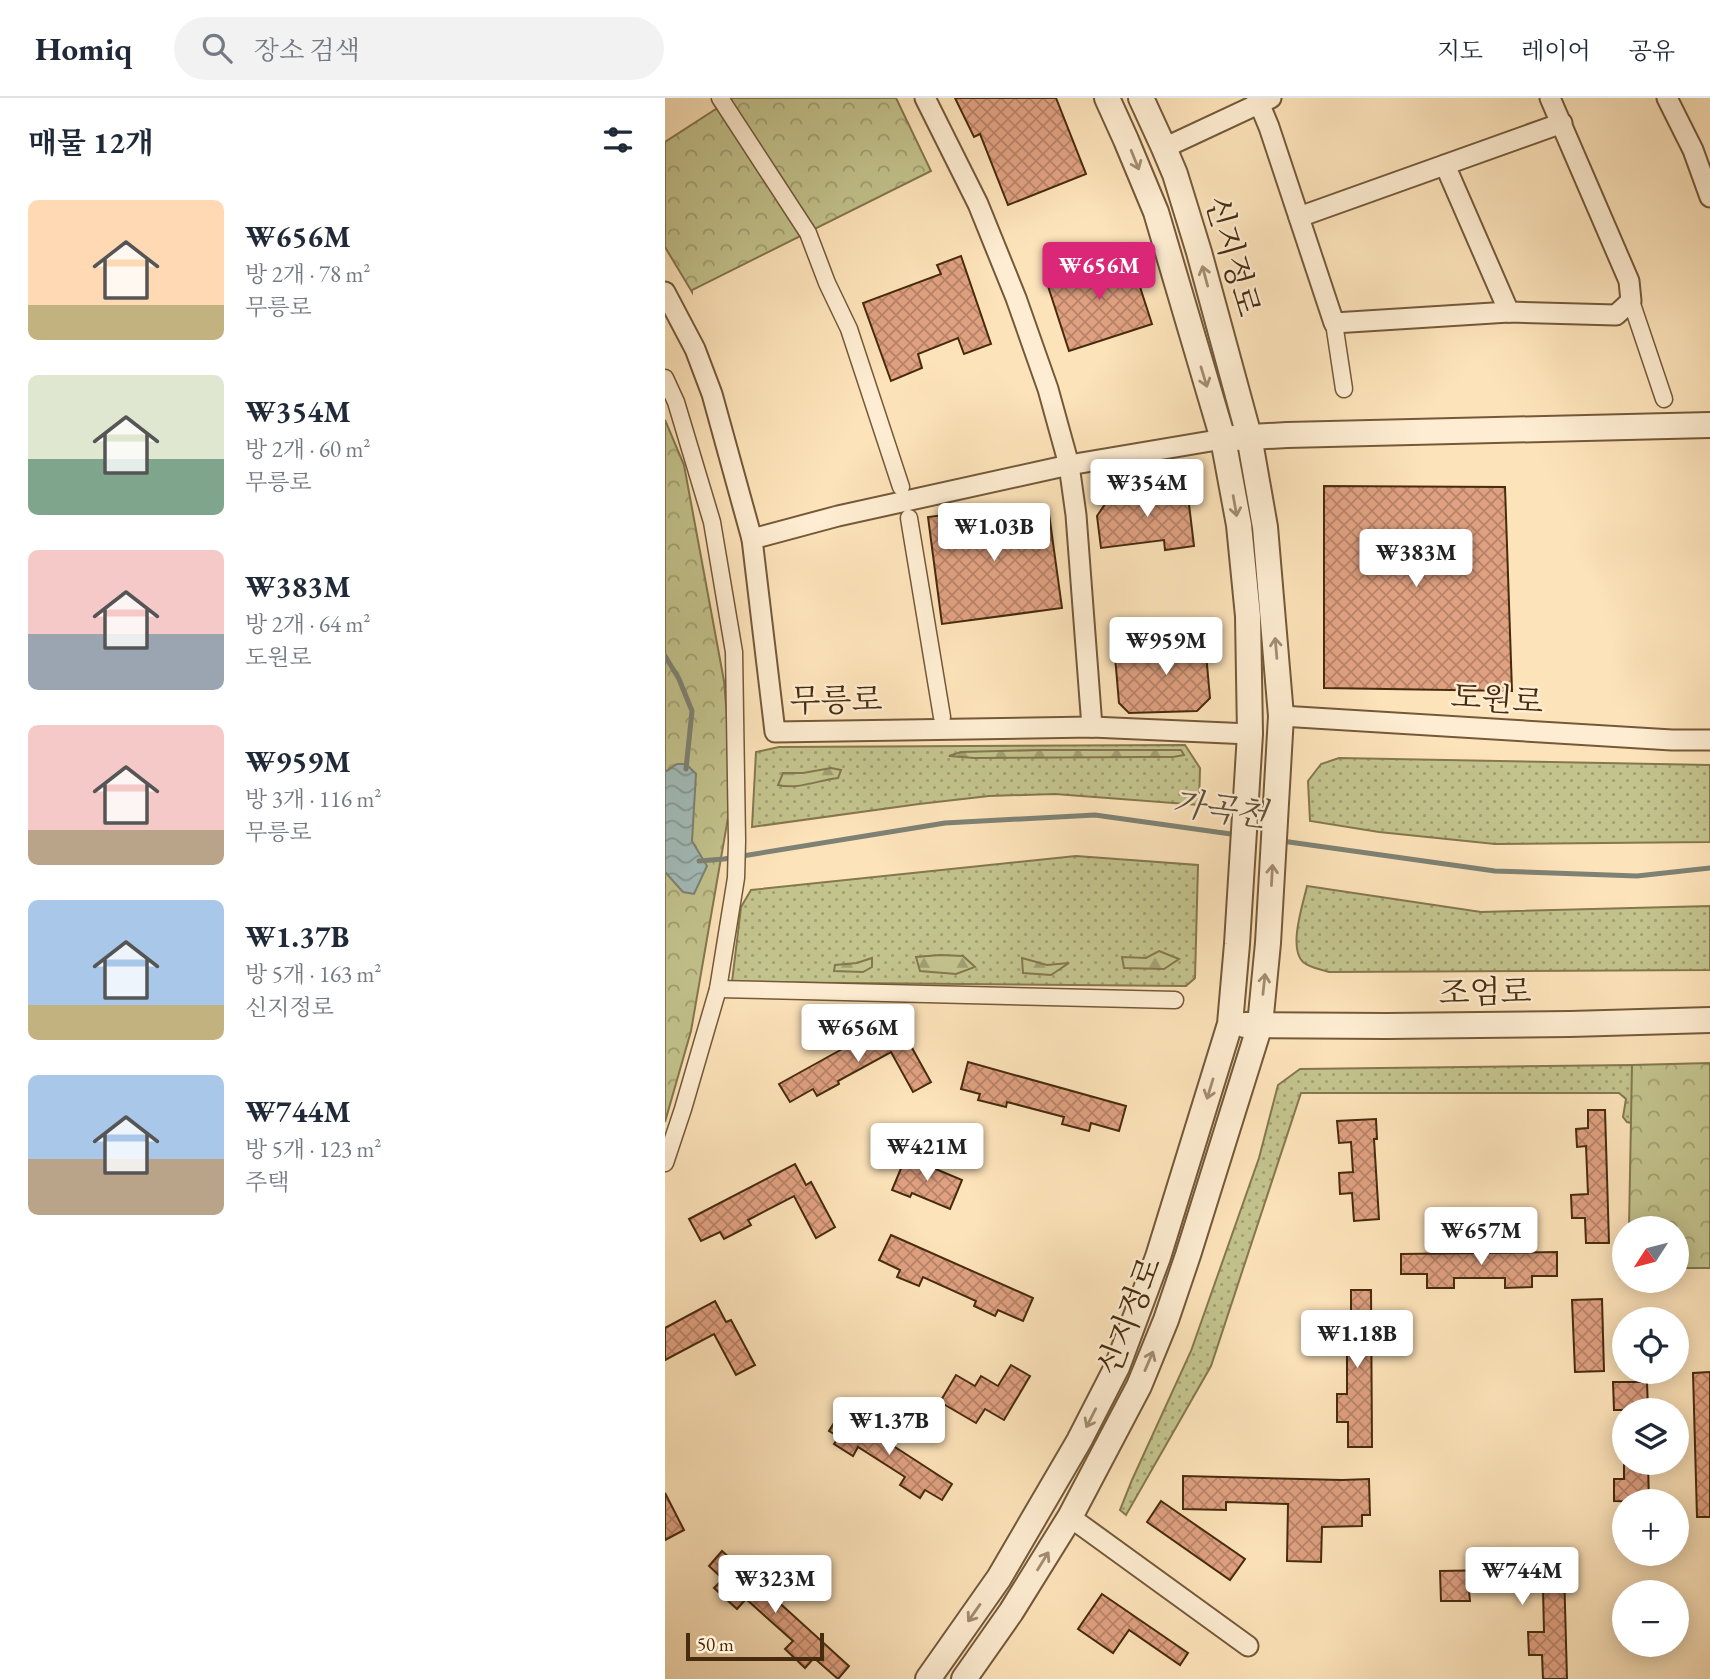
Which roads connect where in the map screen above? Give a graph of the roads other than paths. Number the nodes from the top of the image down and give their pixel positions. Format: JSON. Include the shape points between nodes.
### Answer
{"nodes":[{"id":1,"x":720,"y":98,"type":"edge"},
{"id":2,"x":925,"y":98,"type":"edge"},
{"id":3,"x":1107,"y":98,"type":"edge"},
{"id":4,"x":1141,"y":98,"type":"edge"},
{"id":5,"x":1550,"y":98,"type":"edge"},
{"id":6,"x":1667,"y":98,"type":"edge"},
{"id":7,"x":1263,"y":100,"type":"edge"},
{"id":8,"x":1562,"y":124,"type":"junction"},
{"id":9,"x":1164,"y":148,"type":"junction"},
{"id":10,"x":1445,"y":164,"type":"junction"},
{"id":11,"x":1710,"y":197,"type":"edge"},
{"id":12,"x":1299,"y":216,"type":"junction"},
{"id":13,"x":665,"y":292,"type":"edge"},
{"id":14,"x":1631,"y":301,"type":"junction"},
{"id":15,"x":1509,"y":313,"type":"junction"},
{"id":16,"x":1334,"y":323,"type":"junction"},
{"id":17,"x":665,"y":378,"type":"edge"},
{"id":18,"x":1344,"y":389,"type":"dead end"},
{"id":19,"x":1664,"y":398,"type":"dead end"},
{"id":20,"x":1710,"y":425,"type":"edge"},
{"id":21,"x":1249,"y":436,"type":"junction"},
{"id":22,"x":1223,"y":439,"type":"junction"},
{"id":23,"x":1069,"y":464,"type":"junction"},
{"id":24,"x":901,"y":487,"type":"dead end"},
{"id":25,"x":909,"y":518,"type":"dead end"},
{"id":26,"x":752,"y":539,"type":"junction"},
{"id":27,"x":1281,"y":716,"type":"junction"},
{"id":28,"x":942,"y":717,"type":"dead end"},
{"id":29,"x":1092,"y":727,"type":"junction"},
{"id":30,"x":1250,"y":734,"type":"junction"},
{"id":31,"x":1710,"y":740,"type":"edge"},
{"id":32,"x":717,"y":989,"type":"junction"},
{"id":33,"x":1175,"y":1000,"type":"dead end"},
{"id":34,"x":1710,"y":1020,"type":"edge"},
{"id":35,"x":1230,"y":1024,"type":"junction"},
{"id":36,"x":1260,"y":1026,"type":"junction"},
{"id":37,"x":665,"y":1163,"type":"edge"},
{"id":38,"x":1043,"y":1499,"type":"junction"},
{"id":39,"x":1070,"y":1517,"type":"junction"},
{"id":40,"x":1248,"y":1646,"type":"dead end"},
{"id":41,"x":928,"y":1679,"type":"edge"},
{"id":42,"x":964,"y":1679,"type":"edge"}],
"edges":[{"from":1,"to":24,"type":"street","via":[[808,233],[849,329]]},
{"from":2,"to":23,"type":"street","via":[[978,204],[1016,298]]},
{"from":3,"to":22,"type":"street","name":"신지정로","one_way":true,"via":[[1156,212]]},
{"from":4,"to":9,"type":"street","name":"신지정로"},
{"from":5,"to":8,"type":"street"},
{"from":6,"to":11,"type":"street"},
{"from":7,"to":9,"type":"street"},
{"from":7,"to":12,"type":"street"},
{"from":8,"to":10,"type":"street"},
{"from":8,"to":14,"type":"street","via":[[1629,281]]},
{"from":21,"to":9,"type":"street","name":"신지정로","one_way":true,"via":[[1199,252]]},
{"from":10,"to":12,"type":"street"},
{"from":10,"to":15,"type":"street"},
{"from":12,"to":16,"type":"street"},
{"from":13,"to":26,"type":"street","name":"무릉로","via":[[712,394]]},
{"from":14,"to":15,"type":"street","via":[[1616,315]]},
{"from":14,"to":19,"type":"street"},
{"from":15,"to":16,"type":"street"},
{"from":16,"to":18,"type":"street"},
{"from":17,"to":32,"type":"street","via":[[712,522],[734,652],[736,878]]},
{"from":20,"to":21,"type":"street"},
{"from":21,"to":22,"type":"street"},
{"from":27,"to":21,"type":"street","name":"신지정로","one_way":true,"via":[[1265,527]]},
{"from":22,"to":23,"type":"street"},
{"from":22,"to":30,"type":"street","name":"신지정로","one_way":true,"via":[[1239,526],[1248,616]]},
{"from":23,"to":26,"type":"street"},
{"from":23,"to":29,"type":"street"},
{"from":25,"to":28,"type":"street"},
{"from":26,"to":29,"type":"street","name":"무릉로","via":[[775,732]]},
{"from":27,"to":31,"type":"street","name":"도원로"},
{"from":36,"to":27,"type":"street","name":"신지정로","one_way":true},
{"from":29,"to":30,"type":"street","name":"무릉로"},
{"from":30,"to":35,"type":"street","name":"신지정로"},
{"from":32,"to":33,"type":"street"},
{"from":32,"to":37,"type":"street"},
{"from":34,"to":36,"type":"street","name":"조엄로"},
{"from":35,"to":36,"type":"street","name":"조엄로"},
{"from":35,"to":38,"type":"street","name":"신지정로","one_way":true,"via":[[1158,1257],[1117,1367]]},
{"from":39,"to":36,"type":"street","name":"신지정로","one_way":true,"via":[[1139,1386],[1166,1320]]},
{"from":38,"to":39,"type":"street"},
{"from":38,"to":41,"type":"street","name":"신지정로","one_way":true,"via":[[999,1578]]},
{"from":39,"to":40,"type":"street"},
{"from":42,"to":39,"type":"street","name":"신지정로","one_way":true}]}
